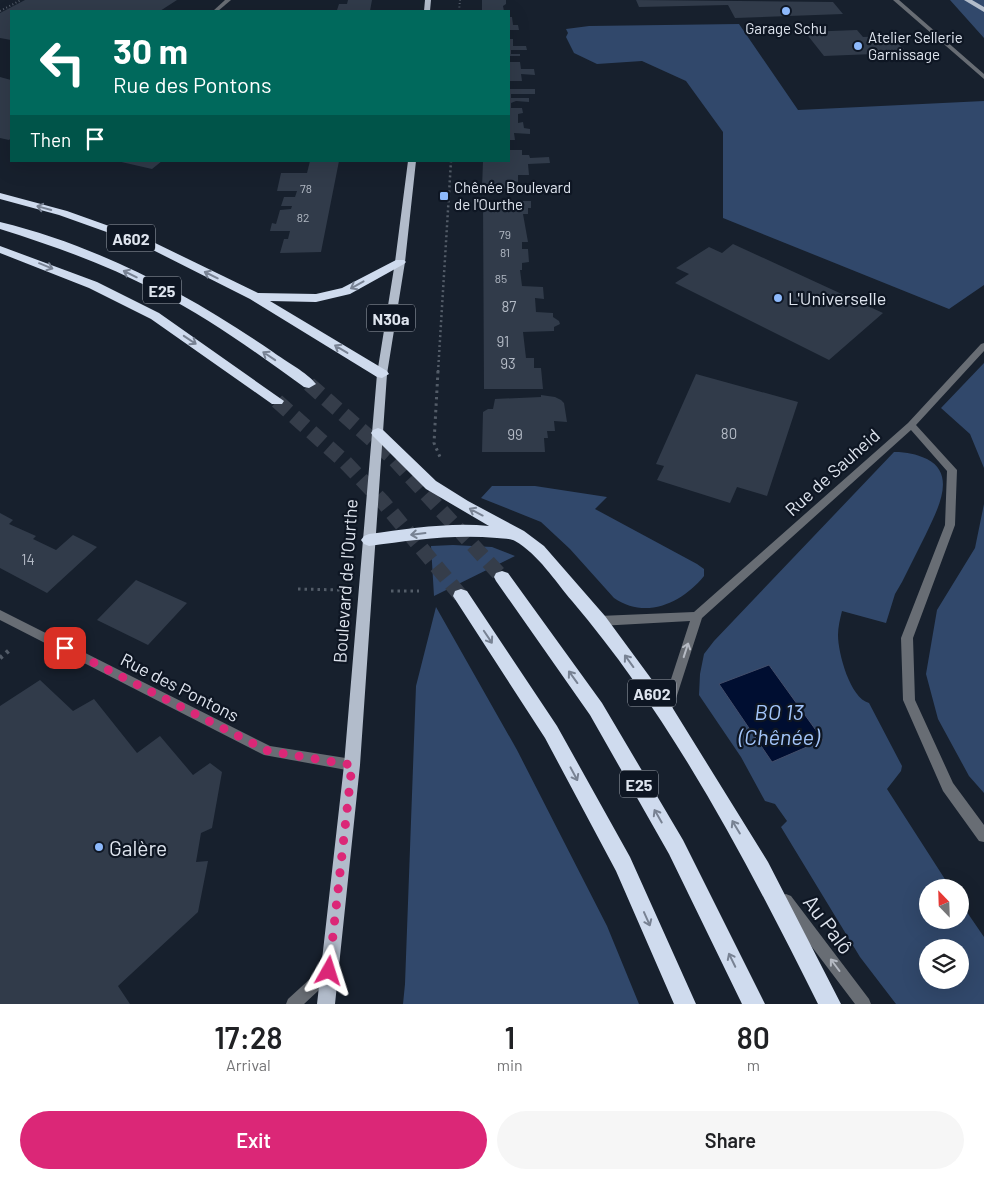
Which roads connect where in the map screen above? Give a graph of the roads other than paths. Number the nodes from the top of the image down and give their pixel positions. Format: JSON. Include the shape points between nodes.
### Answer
{"nodes":[{"id":1,"x":228,"y":0,"type":"edge"},
{"id":2,"x":896,"y":0,"type":"edge"},
{"id":3,"x":967,"y":0,"type":"edge"},
{"id":4,"x":217,"y":10,"type":"edge"},
{"id":5,"x":984,"y":10,"type":"edge"},
{"id":6,"x":984,"y":77,"type":"edge"},
{"id":7,"x":412,"y":162,"type":"edge"},
{"id":8,"x":0,"y":196,"type":"edge"},
{"id":9,"x":0,"y":225,"type":"edge"},
{"id":10,"x":0,"y":249,"type":"edge"},
{"id":11,"x":400,"y":262,"type":"junction"},
{"id":12,"x":254,"y":296,"type":"junction"},
{"id":13,"x":984,"y":346,"type":"edge"},
{"id":14,"x":382,"y":374,"type":"junction"},
{"id":15,"x":309,"y":384,"type":"tunnel mouth"},
{"id":16,"x":277,"y":401,"type":"tunnel mouth"},
{"id":17,"x":912,"y":424,"type":"junction"},
{"id":18,"x":378,"y":432,"type":"junction"},
{"id":19,"x":519,"y":535,"type":"junction"},
{"id":20,"x":369,"y":540,"type":"junction"},
{"id":21,"x":502,"y":577,"type":"tunnel mouth"},
{"id":22,"x":461,"y":596,"type":"tunnel mouth"},
{"id":23,"x":0,"y":616,"type":"edge"},
{"id":24,"x":697,"y":616,"type":"junction"},
{"id":25,"x":599,"y":621,"type":"junction"},
{"id":26,"x":666,"y":713,"type":"junction"},
{"id":27,"x":352,"y":765,"type":"junction"},
{"id":28,"x":984,"y":836,"type":"edge"},
{"id":29,"x":761,"y":869,"type":"junction"},
{"id":30,"x":329,"y":971,"type":"junction"},
{"id":31,"x":293,"y":1004,"type":"edge"},
{"id":32,"x":326,"y":1004,"type":"edge"},
{"id":33,"x":685,"y":1004,"type":"edge"},
{"id":34,"x":754,"y":1004,"type":"edge"},
{"id":35,"x":830,"y":1004,"type":"edge"},
{"id":36,"x":864,"y":1004,"type":"edge"}],
"edges":[{"from":1,"to":4,"type":"street"},
{"from":2,"to":6,"type":"street"},
{"from":3,"to":5,"type":"main road"},
{"from":7,"to":11,"type":"main road","name":"Boulevard de l'Ourthe","number":"N30a"},
{"from":12,"to":8,"type":"highway","number":"A602","one_way":true,"via":[[146,243],[63,213]]},
{"from":15,"to":9,"type":"highway","number":"E25","one_way":true,"via":[[182,300],[116,267]]},
{"from":10,"to":16,"type":"highway","number":"E25","one_way":true,"via":[[93,285],[155,316]]},
{"from":11,"to":12,"type":"highway","number":"A602","one_way":true,"via":[[346,291],[316,298]]},
{"from":11,"to":14,"type":"main road","name":"Boulevard de l'Ourthe","number":"N30a"},
{"from":14,"to":12,"type":"highway","number":"A602","one_way":true},
{"from":13,"to":17,"type":"street","name":"Rue de Sauheid"},
{"from":14,"to":18,"type":"main road","name":"Boulevard de l'Ourthe","number":"N30a"},
{"from":17,"to":24,"type":"street","name":"Rue de Sauheid"},
{"from":17,"to":28,"type":"street","via":[[952,470],[950,525],[907,638],[909,700],[948,787]]},
{"from":19,"to":18,"type":"highway","number":"A602","one_way":true,"via":[[431,485]]},
{"from":18,"to":20,"type":"main road","name":"Boulevard de l'Ourthe","number":"N30a"},
{"from":19,"to":20,"type":"highway","one_way":true,"via":[[472,530]]},
{"from":19,"to":25,"type":"highway","number":"A602","via":[[538,550]]},
{"from":20,"to":27,"type":"main road","name":"Boulevard de l'Ourthe","number":"N30a"},
{"from":34,"to":21,"type":"highway","number":"E25","one_way":true,"via":[[676,847],[596,709]]},
{"from":22,"to":33,"type":"highway","one_way":true,"via":[[551,732],[623,864]]},
{"from":23,"to":27,"type":"street","name":"Rue des Pontons","via":[[268,751]]},
{"from":24,"to":25,"type":"street"},
{"from":26,"to":24,"type":"street","one_way":true},
{"from":26,"to":25,"type":"highway","number":"A602","one_way":true},
{"from":29,"to":26,"type":"highway","number":"A602","one_way":true},
{"from":27,"to":30,"type":"main road","name":"Boulevard de l'Ourthe","number":"N30a"},
{"from":29,"to":35,"type":"highway","number":"A602"},
{"from":36,"to":29,"type":"street","name":"Au Palô","one_way":true},
{"from":30,"to":31,"type":"street"},
{"from":30,"to":32,"type":"main road","name":"Boulevard de l'Ourthe","number":"N30a"}]}
